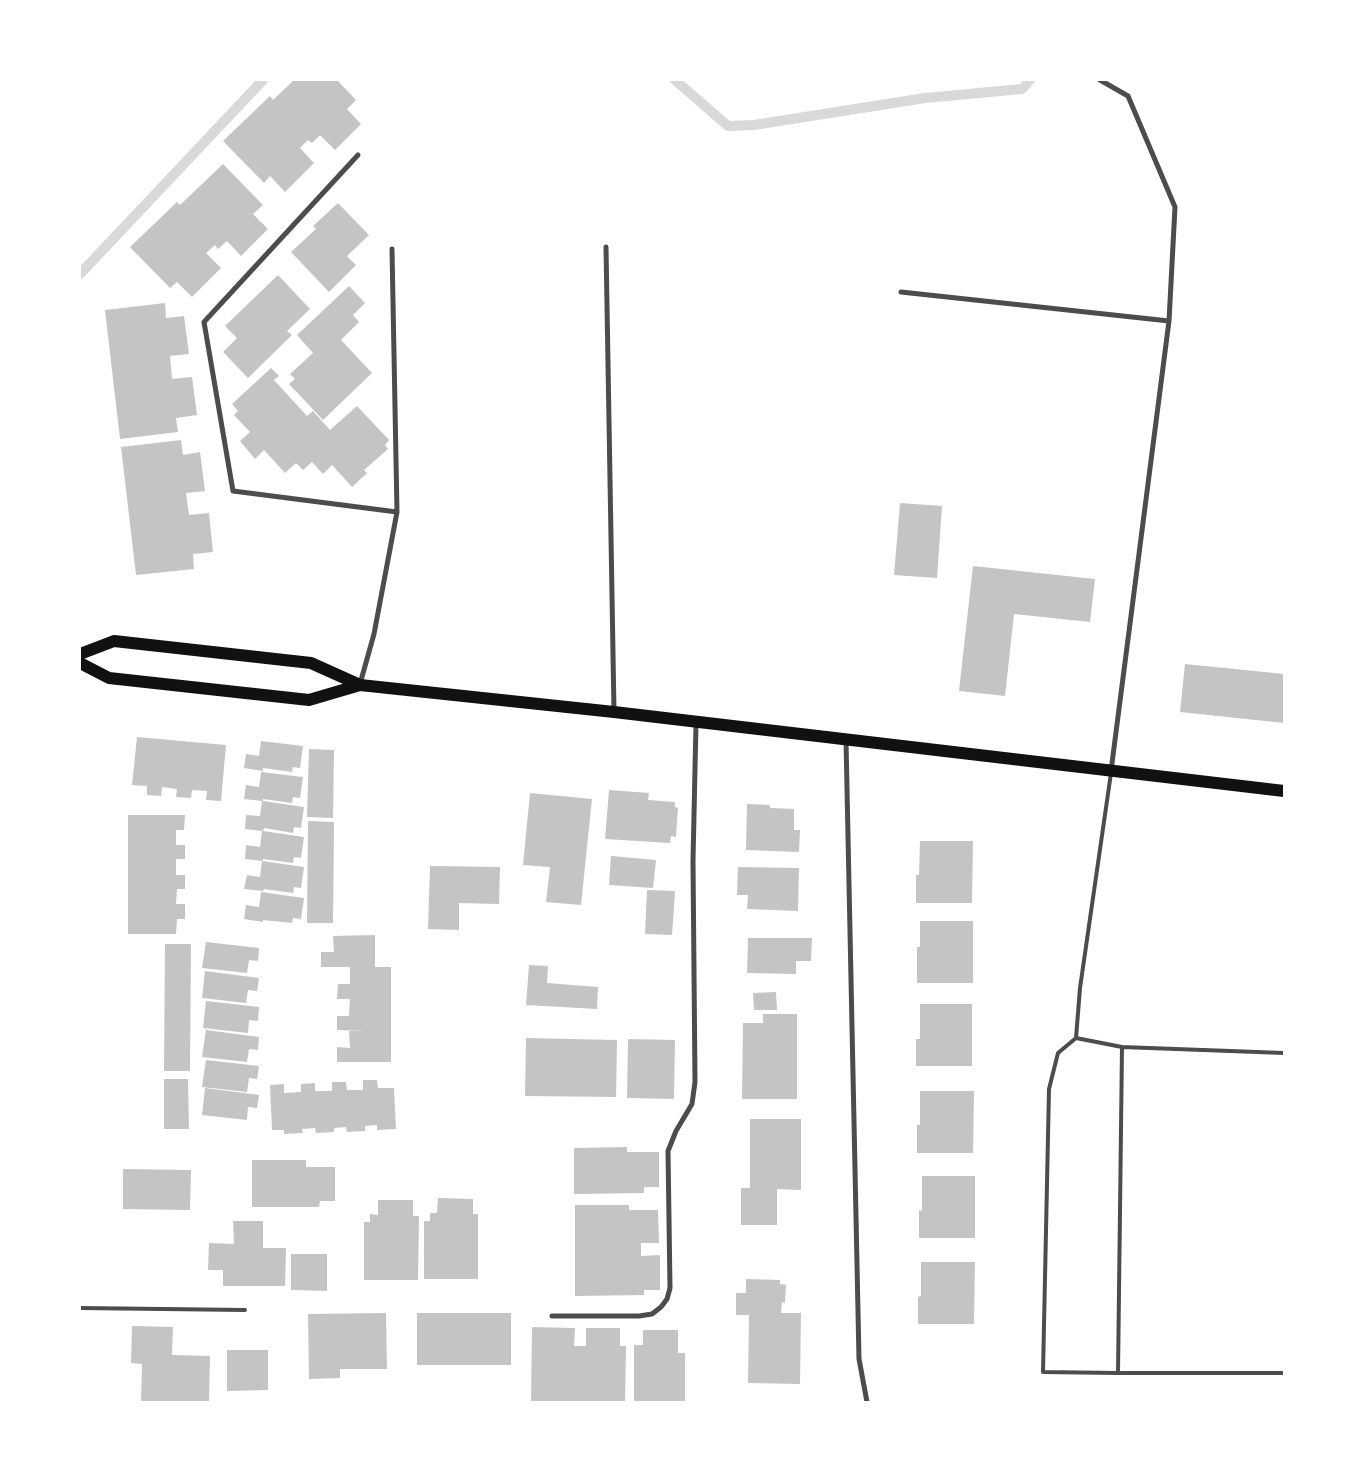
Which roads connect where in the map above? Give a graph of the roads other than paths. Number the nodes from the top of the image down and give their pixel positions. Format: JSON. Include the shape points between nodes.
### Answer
{"nodes":[{"id":1,"x":1100,"y":80,"type":"edge"},
{"id":2,"x":358,"y":155,"type":"dead end"},
{"id":3,"x":606,"y":247,"type":"dead end"},
{"id":4,"x":392,"y":249,"type":"dead end"},
{"id":5,"x":901,"y":292,"type":"dead end"},
{"id":6,"x":1169,"y":321,"type":"junction"},
{"id":7,"x":398,"y":512,"type":"junction"},
{"id":8,"x":80,"y":654,"type":"edge"},
{"id":9,"x":80,"y":663,"type":"edge"},
{"id":10,"x":360,"y":685,"type":"junction"},
{"id":11,"x":614,"y":712,"type":"junction"},
{"id":12,"x":696,"y":722,"type":"junction"},
{"id":13,"x":846,"y":740,"type":"junction"},
{"id":14,"x":1111,"y":771,"type":"junction"},
{"id":15,"x":1284,"y":791,"type":"edge"},
{"id":16,"x":1076,"y":1038,"type":"junction"},
{"id":17,"x":1122,"y":1047,"type":"junction"},
{"id":18,"x":1284,"y":1053,"type":"edge"},
{"id":19,"x":80,"y":1308,"type":"edge"},
{"id":20,"x":245,"y":1310,"type":"dead end"},
{"id":21,"x":552,"y":1316,"type":"dead end"},
{"id":22,"x":1118,"y":1373,"type":"junction"},
{"id":23,"x":1284,"y":1373,"type":"edge"},
{"id":24,"x":867,"y":1402,"type":"edge"}],
"edges":[{"from":1,"to":6,"type":"street","via":[[1128,96],[1175,207]]},
{"from":2,"to":7,"type":"street","via":[[204,322],[234,491]]},
{"from":3,"to":11,"type":"street"},
{"from":4,"to":7,"type":"street"},
{"from":5,"to":6,"type":"street"},
{"from":6,"to":14,"type":"street"},
{"from":7,"to":10,"type":"street","via":[[374,634]]},
{"from":8,"to":10,"type":"main road","via":[[114,642],[312,662]]},
{"from":9,"to":10,"type":"main road","via":[[109,678],[310,700]]},
{"from":10,"to":11,"type":"main road"},
{"from":11,"to":12,"type":"main road"},
{"from":12,"to":13,"type":"main road"},
{"from":12,"to":21,"type":"street","via":[[693,861],[695,1082],[692,1104],[668,1151],[670,1288],[667,1299],[652,1314]]},
{"from":13,"to":14,"type":"main road"},
{"from":13,"to":24,"type":"street","via":[[859,1358]]},
{"from":14,"to":15,"type":"main road"},
{"from":14,"to":16,"type":"lane","via":[[1080,988]]},
{"from":16,"to":17,"type":"lane"},
{"from":16,"to":22,"type":"lane","via":[[1058,1053],[1049,1088],[1042,1372]]},
{"from":17,"to":18,"type":"lane"},
{"from":17,"to":22,"type":"lane"},
{"from":19,"to":20,"type":"lane"},
{"from":22,"to":23,"type":"lane"}]}
